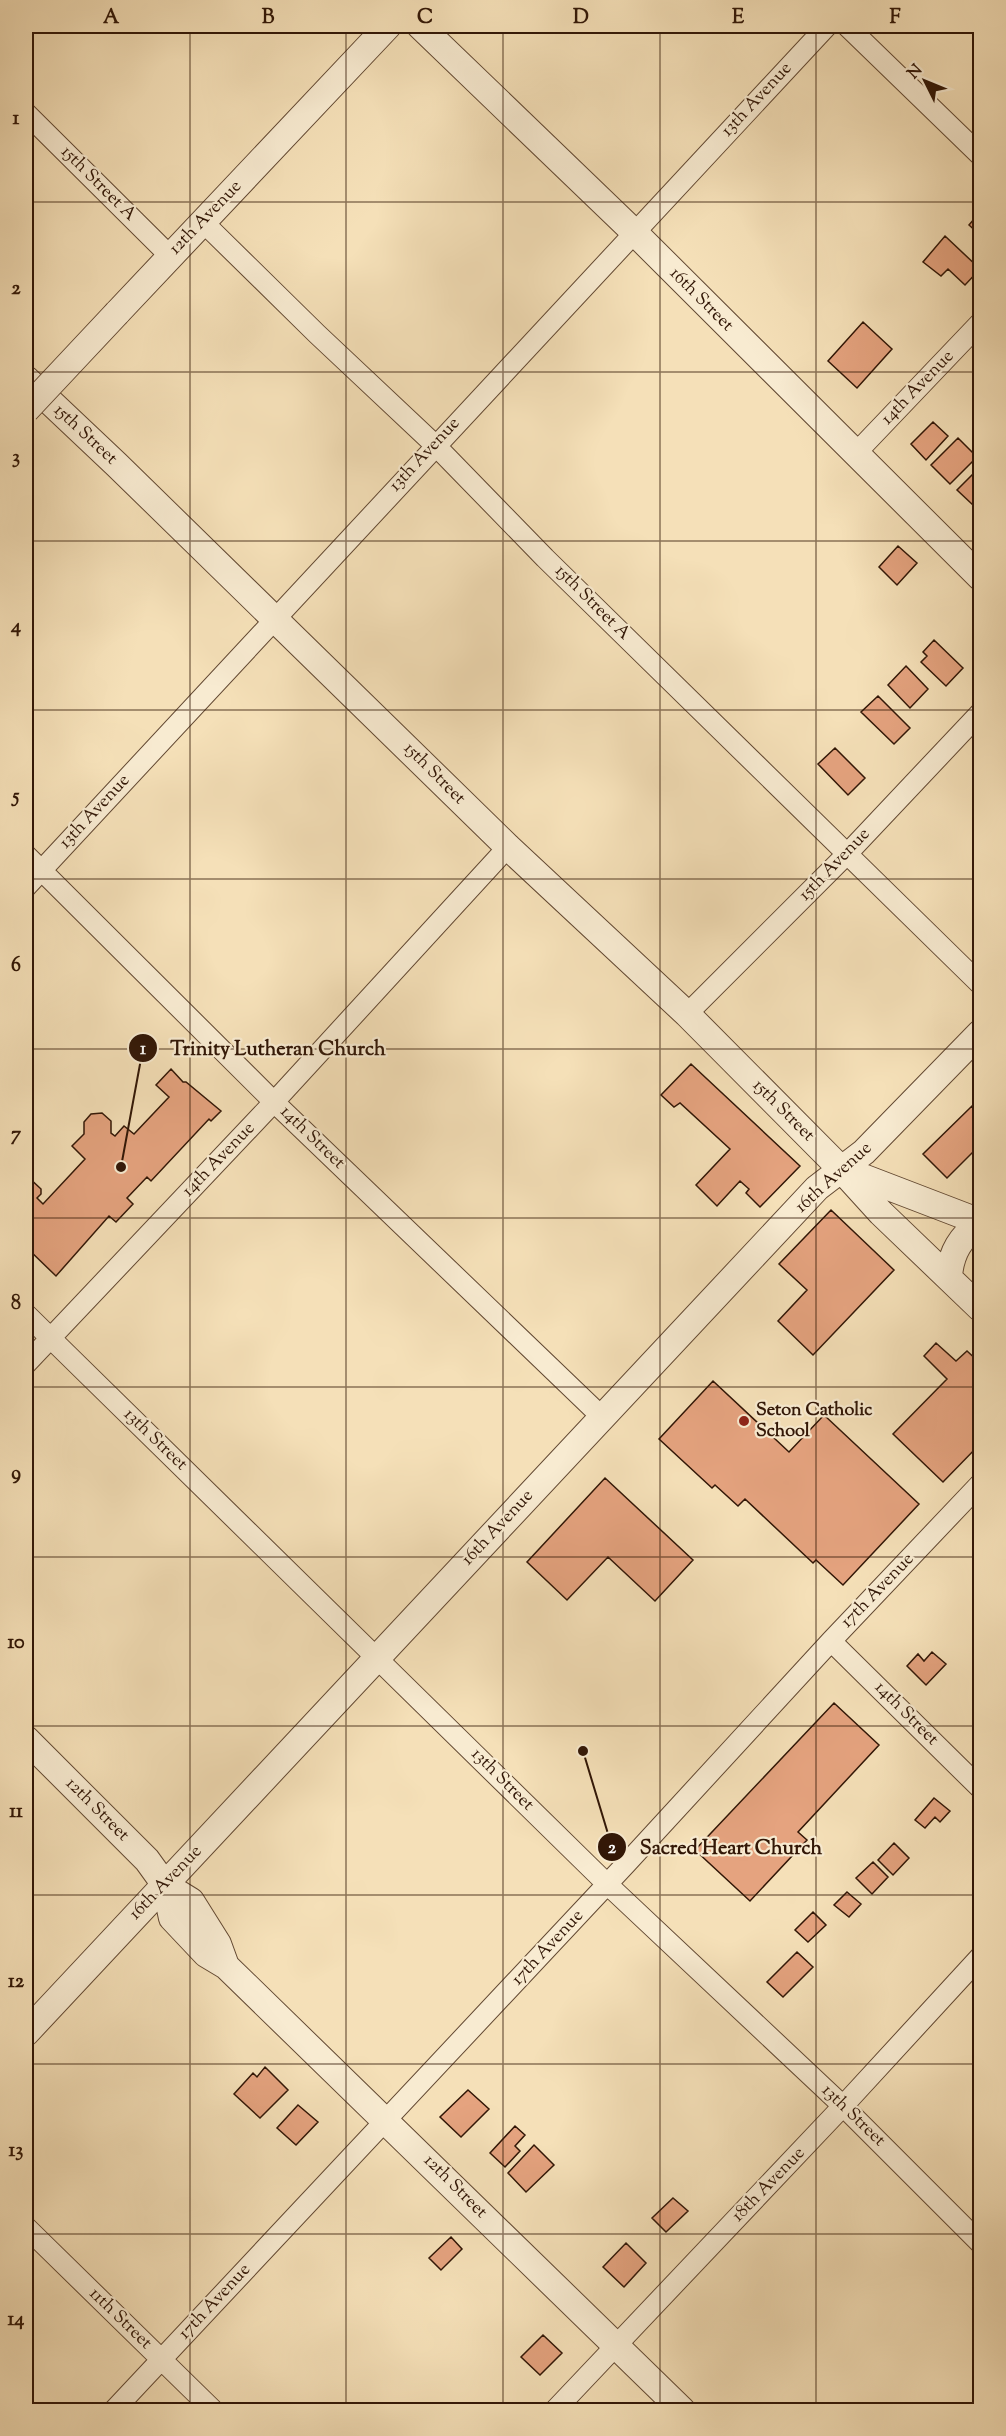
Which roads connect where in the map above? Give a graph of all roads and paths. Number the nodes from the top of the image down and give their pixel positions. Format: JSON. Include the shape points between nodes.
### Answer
{"nodes":[{"id":1,"x":388,"y":26,"type":"edge"},
{"id":2,"x":420,"y":26,"type":"edge"},
{"id":3,"x":827,"y":26,"type":"edge"},
{"id":4,"x":847,"y":26,"type":"edge"},
{"id":5,"x":26,"y":113,"type":"edge"},
{"id":6,"x":981,"y":155,"type":"edge"},
{"id":7,"x":203,"y":222,"type":"junction"},
{"id":8,"x":633,"y":231,"type":"junction"},
{"id":9,"x":170,"y":256,"type":"junction"},
{"id":10,"x":981,"y":323,"type":"edge"},
{"id":11,"x":26,"y":379,"type":"edge"},
{"id":12,"x":26,"y":410,"type":"edge"},
{"id":13,"x":435,"y":445,"type":"junction"},
{"id":14,"x":856,"y":453,"type":"junction"},
{"id":15,"x":981,"y":577,"type":"edge"},
{"id":16,"x":274,"y":617,"type":"junction"},
{"id":17,"x":981,"y":713,"type":"edge"},
{"id":18,"x":508,"y":847,"type":"junction"},
{"id":19,"x":847,"y":854,"type":"junction"},
{"id":20,"x":26,"y":855,"type":"edge"},
{"id":21,"x":41,"y":870,"type":"junction"},
{"id":22,"x":26,"y":887,"type":"edge"},
{"id":23,"x":981,"y":984,"type":"edge"},
{"id":24,"x":687,"y":1014,"type":"junction"},
{"id":25,"x":981,"y":1033,"type":"edge"},
{"id":26,"x":274,"y":1102,"type":"junction"},
{"id":27,"x":842,"y":1169,"type":"junction"},
{"id":28,"x":980,"y":1222,"type":"edge"},
{"id":29,"x":949,"y":1276,"type":"junction"},
{"id":30,"x":981,"y":1308,"type":"edge"},
{"id":31,"x":26,"y":1314,"type":"edge"},
{"id":32,"x":50,"y":1338,"type":"junction"},
{"id":33,"x":26,"y":1364,"type":"edge"},
{"id":34,"x":603,"y":1418,"type":"junction"},
{"id":35,"x":981,"y":1484,"type":"edge"},
{"id":36,"x":831,"y":1641,"type":"junction"},
{"id":37,"x":377,"y":1656,"type":"junction"},
{"id":38,"x":26,"y":1739,"type":"edge"},
{"id":39,"x":981,"y":1788,"type":"edge"},
{"id":40,"x":607,"y":1884,"type":"junction"},
{"id":41,"x":165,"y":1885,"type":"junction"},
{"id":42,"x":981,"y":1957,"type":"edge"},
{"id":43,"x":26,"y":2033,"type":"edge"},
{"id":44,"x":843,"y":2106,"type":"junction"},
{"id":45,"x":386,"y":2120,"type":"junction"},
{"id":46,"x":26,"y":2227,"type":"edge"},
{"id":47,"x":981,"y":2243,"type":"edge"},
{"id":48,"x":615,"y":2345,"type":"junction"},
{"id":49,"x":162,"y":2360,"type":"junction"},
{"id":50,"x":114,"y":2410,"type":"edge"},
{"id":51,"x":213,"y":2410,"type":"edge"},
{"id":52,"x":555,"y":2410,"type":"edge"},
{"id":53,"x":682,"y":2410,"type":"edge"}],
"edges":[{"from":1,"to":7,"type":"street","name":"12th Avenue"},
{"from":2,"to":8,"type":"street","name":"16th Street"},
{"from":3,"to":8,"type":"street","name":"13th Avenue"},
{"from":4,"to":6,"type":"street"},
{"from":5,"to":9,"type":"street","name":"15th Street A"},
{"from":7,"to":9,"type":"street","name":"12th Avenue"},
{"from":7,"to":13,"type":"street","name":"15th Street A"},
{"from":8,"to":13,"type":"street","name":"13th Avenue"},
{"from":8,"to":14,"type":"street","name":"16th Street"},
{"from":9,"to":12,"type":"street","name":"12th Avenue","bridge":true},
{"from":10,"to":14,"type":"street","name":"14th Avenue"},
{"from":11,"to":16,"type":"street","name":"15th Street"},
{"from":13,"to":16,"type":"street","name":"13th Avenue"},
{"from":13,"to":19,"type":"street","name":"15th Street A"},
{"from":14,"to":15,"type":"street","name":"16th Street"},
{"from":16,"to":18,"type":"street","name":"15th Street"},
{"from":16,"to":21,"type":"street","name":"13th Avenue"},
{"from":17,"to":19,"type":"street","name":"15th Avenue"},
{"from":18,"to":24,"type":"street","name":"15th Street"},
{"from":18,"to":26,"type":"street","name":"14th Avenue"},
{"from":19,"to":23,"type":"street","name":"15th Street A"},
{"from":19,"to":24,"type":"street","name":"15th Avenue"},
{"from":20,"to":21,"type":"street","name":"14th Street"},
{"from":21,"to":22,"type":"street","name":"13th Avenue"},
{"from":21,"to":26,"type":"street","name":"14th Street"},
{"from":24,"to":27,"type":"street","name":"15th Street"},
{"from":25,"to":27,"type":"street","name":"16th Avenue","via":[[864,1152]]},
{"from":26,"to":32,"type":"street","name":"14th Avenue"},
{"from":26,"to":34,"type":"street","name":"14th Street"},
{"from":27,"to":28,"type":"street"},
{"from":27,"to":29,"type":"street","name":"15th Street","via":[[881,1213]]},
{"from":27,"to":34,"type":"street","name":"16th Avenue","via":[[818,1188]]},
{"from":28,"to":29,"type":"street","via":[[956,1248]]},
{"from":29,"to":30,"type":"street"},
{"from":31,"to":32,"type":"street","name":"13th Street"},
{"from":32,"to":33,"type":"street","name":"14th Avenue"},
{"from":32,"to":37,"type":"street","name":"13th Street"},
{"from":34,"to":37,"type":"street","name":"16th Avenue"},
{"from":35,"to":36,"type":"street","name":"17th Avenue"},
{"from":36,"to":39,"type":"street","name":"14th Street"},
{"from":36,"to":40,"type":"street","name":"17th Avenue"},
{"from":37,"to":40,"type":"street","name":"13th Street"},
{"from":37,"to":41,"type":"street","name":"16th Avenue"},
{"from":38,"to":41,"type":"street","name":"12th Street","via":[[147,1860]]},
{"from":40,"to":44,"type":"street","name":"13th Street"},
{"from":40,"to":45,"type":"street","name":"17th Avenue"},
{"from":41,"to":43,"type":"street","name":"16th Avenue"},
{"from":41,"to":45,"type":"street","name":"12th Street","via":[[172,1918]]},
{"from":42,"to":44,"type":"street","name":"18th Avenue"},
{"from":44,"to":47,"type":"street","name":"13th Street"},
{"from":44,"to":48,"type":"street","name":"18th Avenue"},
{"from":45,"to":48,"type":"street","name":"12th Street"},
{"from":45,"to":49,"type":"street","name":"17th Avenue"},
{"from":46,"to":49,"type":"street","name":"11th Street"},
{"from":48,"to":52,"type":"street","name":"18th Avenue"},
{"from":48,"to":53,"type":"street","name":"12th Street"},
{"from":49,"to":50,"type":"street","name":"17th Avenue"},
{"from":49,"to":51,"type":"street","name":"11th Street"}]}
